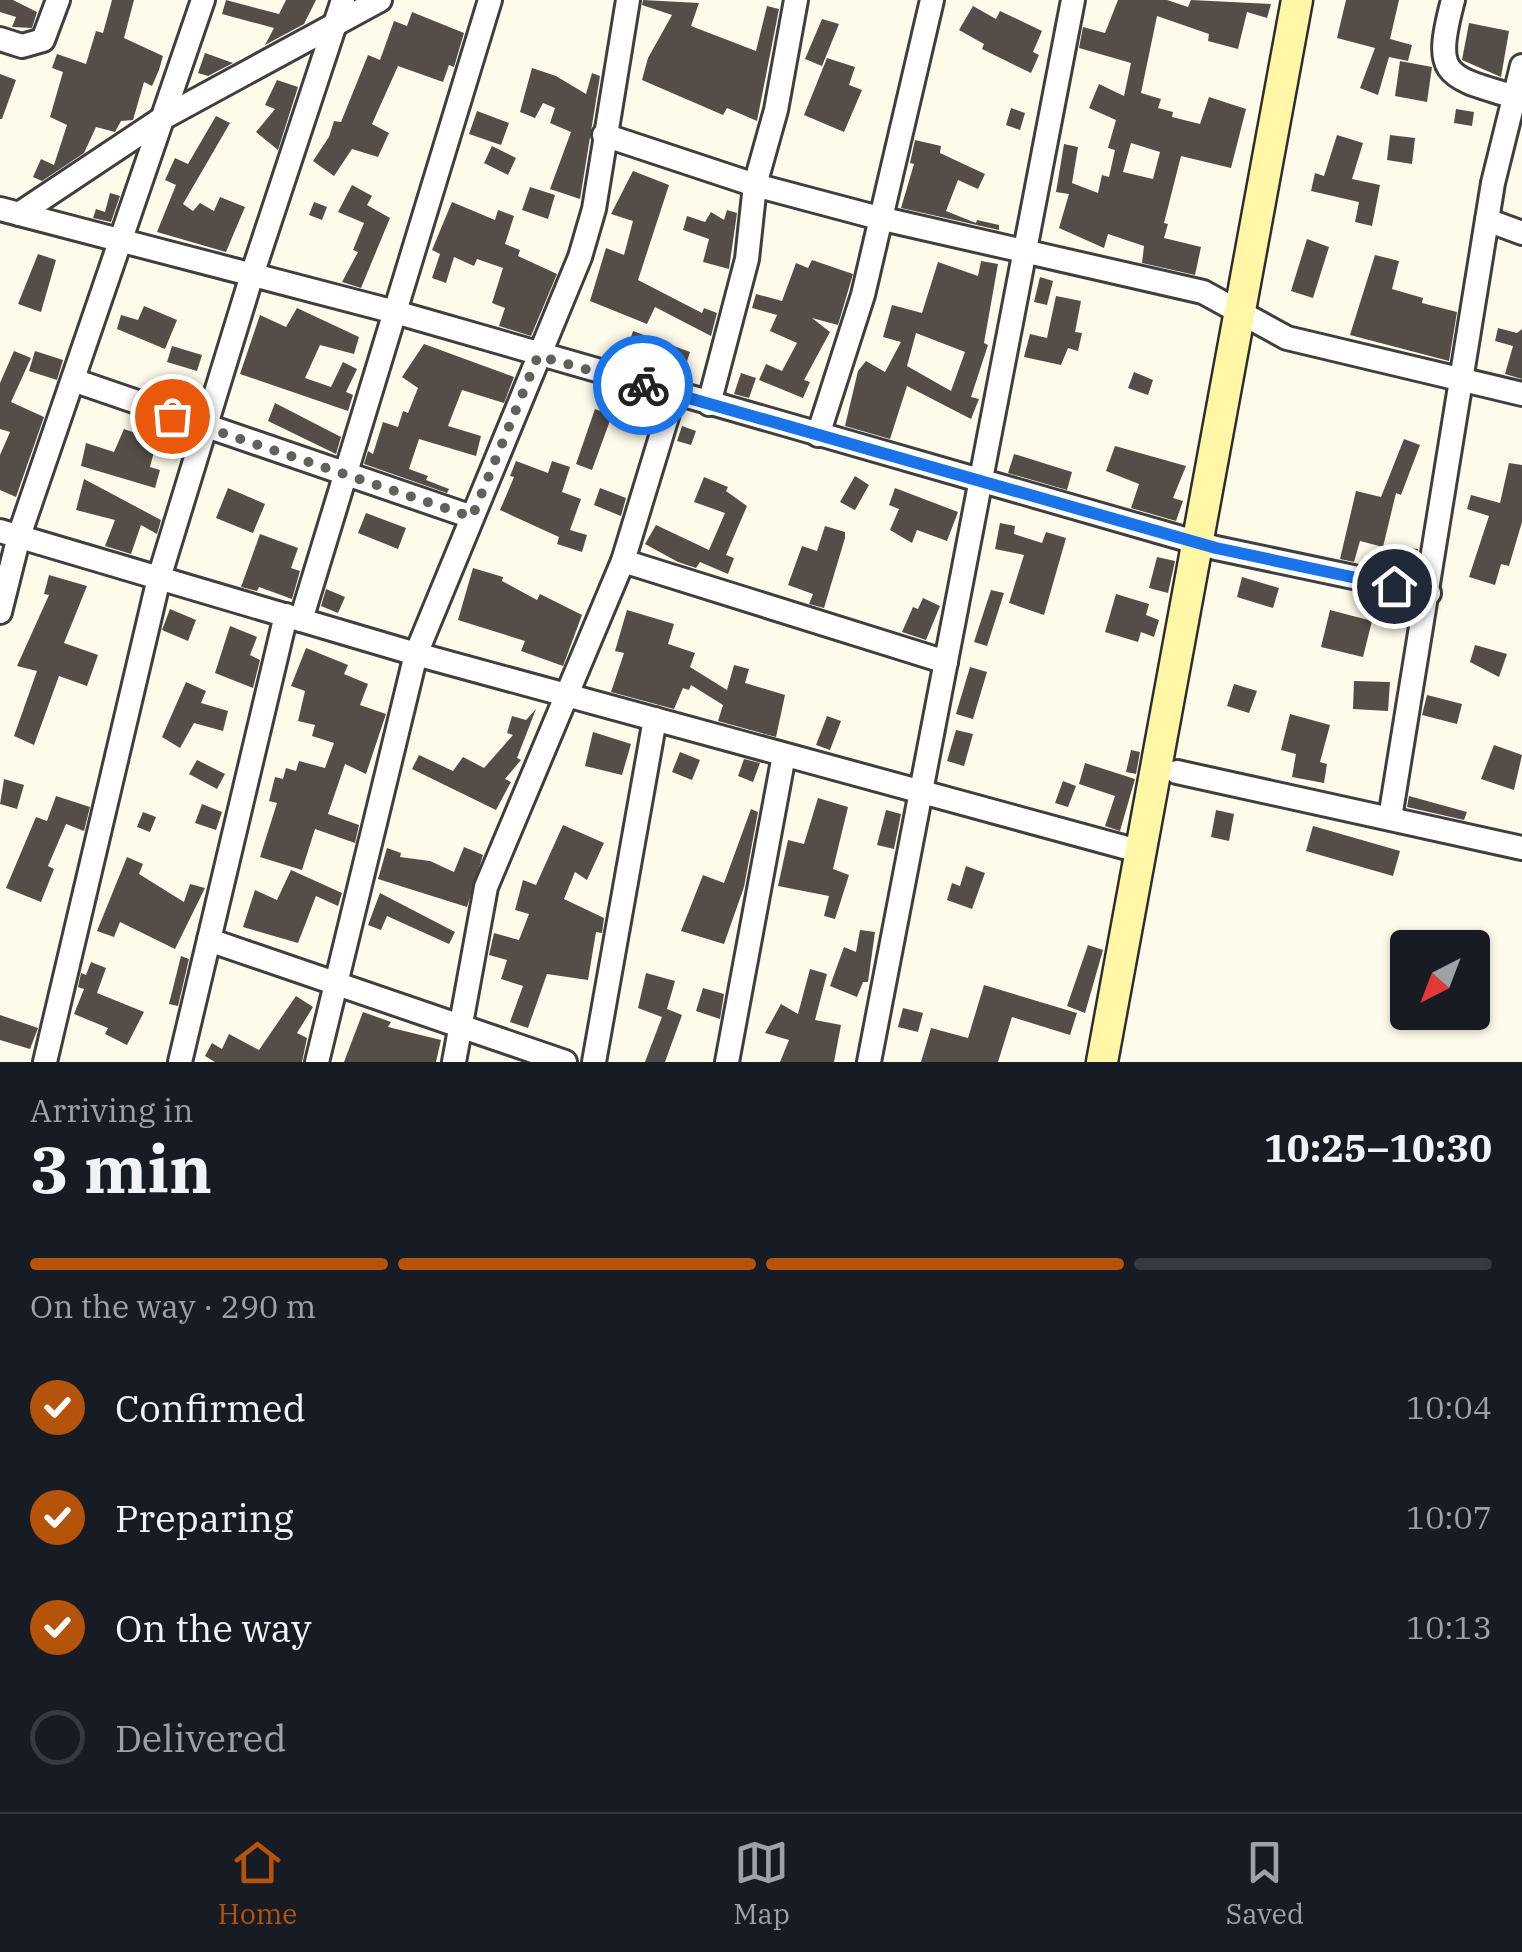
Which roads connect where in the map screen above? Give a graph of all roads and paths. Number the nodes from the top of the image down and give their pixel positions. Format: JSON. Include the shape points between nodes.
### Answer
{"nodes":[{"id":1,"x":58,"y":0,"type":"edge"},
{"id":2,"x":203,"y":0,"type":"edge"},
{"id":3,"x":343,"y":0,"type":"edge"},
{"id":4,"x":380,"y":0,"type":"edge"},
{"id":5,"x":490,"y":0,"type":"edge"},
{"id":6,"x":628,"y":0,"type":"edge"},
{"id":7,"x":796,"y":0,"type":"edge"},
{"id":8,"x":932,"y":0,"type":"edge"},
{"id":9,"x":1073,"y":0,"type":"edge"},
{"id":10,"x":1297,"y":0,"type":"edge"},
{"id":11,"x":1316,"y":0,"type":"edge"},
{"id":12,"x":1453,"y":0,"type":"edge"},
{"id":13,"x":333,"y":27,"type":"junction"},
{"id":14,"x":0,"y":40,"type":"edge"},
{"id":15,"x":1522,"y":66,"type":"edge"},
{"id":16,"x":1515,"y":97,"type":"junction"},
{"id":17,"x":162,"y":118,"type":"junction"},
{"id":18,"x":604,"y":135,"type":"junction"},
{"id":19,"x":755,"y":185,"type":"junction"},
{"id":20,"x":9,"y":211,"type":"edge"},
{"id":21,"x":880,"y":218,"type":"junction"},
{"id":22,"x":1487,"y":220,"type":"junction"},
{"id":23,"x":0,"y":234,"type":"edge"},
{"id":24,"x":1522,"y":234,"type":"edge"},
{"id":25,"x":122,"y":240,"type":"junction"},
{"id":26,"x":1025,"y":251,"type":"junction"},
{"id":27,"x":252,"y":274,"type":"junction"},
{"id":28,"x":394,"y":312,"type":"junction"},
{"id":29,"x":1247,"y":316,"type":"junction"},
{"id":30,"x":538,"y":356,"type":"junction"},
{"id":31,"x":73,"y":380,"type":"junction"},
{"id":32,"x":1462,"y":380,"type":"junction"},
{"id":33,"x":674,"y":394,"type":"junction"},
{"id":34,"x":1522,"y":394,"type":"edge"},
{"id":35,"x":709,"y":404,"type":"junction"},
{"id":36,"x":205,"y":428,"type":"junction"},
{"id":37,"x":818,"y":434,"type":"junction"},
{"id":38,"x":344,"y":472,"type":"junction"},
{"id":39,"x":981,"y":480,"type":"junction"},
{"id":40,"x":472,"y":517,"type":"junction"},
{"id":41,"x":10,"y":534,"type":"edge"},
{"id":42,"x":1206,"y":545,"type":"junction"},
{"id":43,"x":623,"y":561,"type":"junction"},
{"id":44,"x":159,"y":578,"type":"junction"},
{"id":45,"x":1430,"y":593,"type":"junction"},
{"id":46,"x":0,"y":612,"type":"edge"},
{"id":47,"x":294,"y":617,"type":"junction"},
{"id":48,"x":416,"y":654,"type":"junction"},
{"id":49,"x":946,"y":662,"type":"junction"},
{"id":50,"x":564,"y":694,"type":"junction"},
{"id":51,"x":655,"y":719,"type":"junction"},
{"id":52,"x":784,"y":755,"type":"junction"},
{"id":53,"x":1177,"y":772,"type":"junction"},
{"id":54,"x":921,"y":792,"type":"junction"},
{"id":55,"x":1390,"y":818,"type":"junction"},
{"id":56,"x":1522,"y":848,"type":"edge"},
{"id":57,"x":1142,"y":852,"type":"junction"},
{"id":58,"x":209,"y":940,"type":"junction"},
{"id":59,"x":335,"y":982,"type":"junction"},
{"id":60,"x":461,"y":1025,"type":"junction"},
{"id":61,"x":44,"y":1062,"type":"edge"},
{"id":62,"x":180,"y":1062,"type":"edge"},
{"id":63,"x":318,"y":1062,"type":"edge"},
{"id":64,"x":454,"y":1062,"type":"edge"},
{"id":65,"x":565,"y":1062,"type":"edge"},
{"id":66,"x":594,"y":1062,"type":"edge"},
{"id":67,"x":727,"y":1062,"type":"edge"},
{"id":68,"x":869,"y":1062,"type":"edge"},
{"id":69,"x":1102,"y":1062,"type":"edge"},
{"id":70,"x":1123,"y":1062,"type":"edge"}],
"edges":[{"from":1,"to":14,"type":"street","via":[[43,40],[22,46]]},
{"from":2,"to":17,"type":"street"},
{"from":3,"to":13,"type":"street"},
{"from":4,"to":13,"type":"street"},
{"from":5,"to":28,"type":"street"},
{"from":6,"to":18,"type":"street"},
{"from":7,"to":19,"type":"street"},
{"from":8,"to":21,"type":"street"},
{"from":9,"to":26,"type":"street"},
{"from":10,"to":29,"type":"main road"},
{"from":11,"to":29,"type":"main road"},
{"from":12,"to":16,"type":"street","via":[[1441,46],[1446,68],[1462,81]]},
{"from":13,"to":17,"type":"street"},
{"from":13,"to":27,"type":"street"},
{"from":15,"to":16,"type":"street"},
{"from":16,"to":22,"type":"street"},
{"from":17,"to":20,"type":"street"},
{"from":17,"to":25,"type":"street"},
{"from":18,"to":19,"type":"street"},
{"from":18,"to":30,"type":"street","via":[[585,241]]},
{"from":19,"to":21,"type":"street"},
{"from":19,"to":35,"type":"street","via":[[746,259]]},
{"from":20,"to":23,"type":"street"},
{"from":20,"to":25,"type":"street"},
{"from":21,"to":26,"type":"street"},
{"from":21,"to":37,"type":"street"},
{"from":22,"to":24,"type":"street"},
{"from":22,"to":32,"type":"street"},
{"from":25,"to":27,"type":"street"},
{"from":25,"to":31,"type":"street"},
{"from":26,"to":29,"type":"street","via":[[1203,292]]},
{"from":26,"to":39,"type":"street"},
{"from":27,"to":28,"type":"street"},
{"from":27,"to":36,"type":"street"},
{"from":28,"to":30,"type":"street"},
{"from":28,"to":38,"type":"street"},
{"from":29,"to":32,"type":"street","via":[[1287,338]]},
{"from":29,"to":42,"type":"main road"},
{"from":30,"to":33,"type":"street"},
{"from":30,"to":40,"type":"street"},
{"from":31,"to":36,"type":"street"},
{"from":31,"to":41,"type":"street"},
{"from":32,"to":34,"type":"street"},
{"from":32,"to":45,"type":"street"},
{"from":33,"to":35,"type":"street"},
{"from":33,"to":43,"type":"street"},
{"from":35,"to":37,"type":"street"},
{"from":36,"to":38,"type":"street"},
{"from":36,"to":44,"type":"street"},
{"from":37,"to":39,"type":"street"},
{"from":38,"to":40,"type":"street"},
{"from":38,"to":47,"type":"street"},
{"from":39,"to":42,"type":"street"},
{"from":39,"to":49,"type":"street"},
{"from":40,"to":48,"type":"street"},
{"from":41,"to":44,"type":"street"},
{"from":41,"to":46,"type":"street"},
{"from":42,"to":45,"type":"street"},
{"from":42,"to":53,"type":"main road"},
{"from":42,"to":57,"type":"main road"},
{"from":43,"to":49,"type":"street"},
{"from":43,"to":50,"type":"street"},
{"from":44,"to":47,"type":"street"},
{"from":44,"to":61,"type":"street"},
{"from":45,"to":55,"type":"street"},
{"from":47,"to":48,"type":"street"},
{"from":47,"to":58,"type":"street"},
{"from":48,"to":50,"type":"street"},
{"from":48,"to":59,"type":"street"},
{"from":49,"to":54,"type":"street"},
{"from":50,"to":51,"type":"street"},
{"from":50,"to":60,"type":"street","via":[[486,888]]},
{"from":51,"to":52,"type":"street"},
{"from":51,"to":66,"type":"street"},
{"from":52,"to":54,"type":"street"},
{"from":52,"to":67,"type":"street"},
{"from":53,"to":55,"type":"street"},
{"from":53,"to":70,"type":"main road"},
{"from":54,"to":57,"type":"street"},
{"from":54,"to":68,"type":"street"},
{"from":55,"to":56,"type":"street"},
{"from":57,"to":69,"type":"main road"},
{"from":58,"to":59,"type":"street"},
{"from":58,"to":62,"type":"street"},
{"from":59,"to":60,"type":"street"},
{"from":59,"to":63,"type":"street"},
{"from":60,"to":64,"type":"street"},
{"from":60,"to":65,"type":"street"}]}
